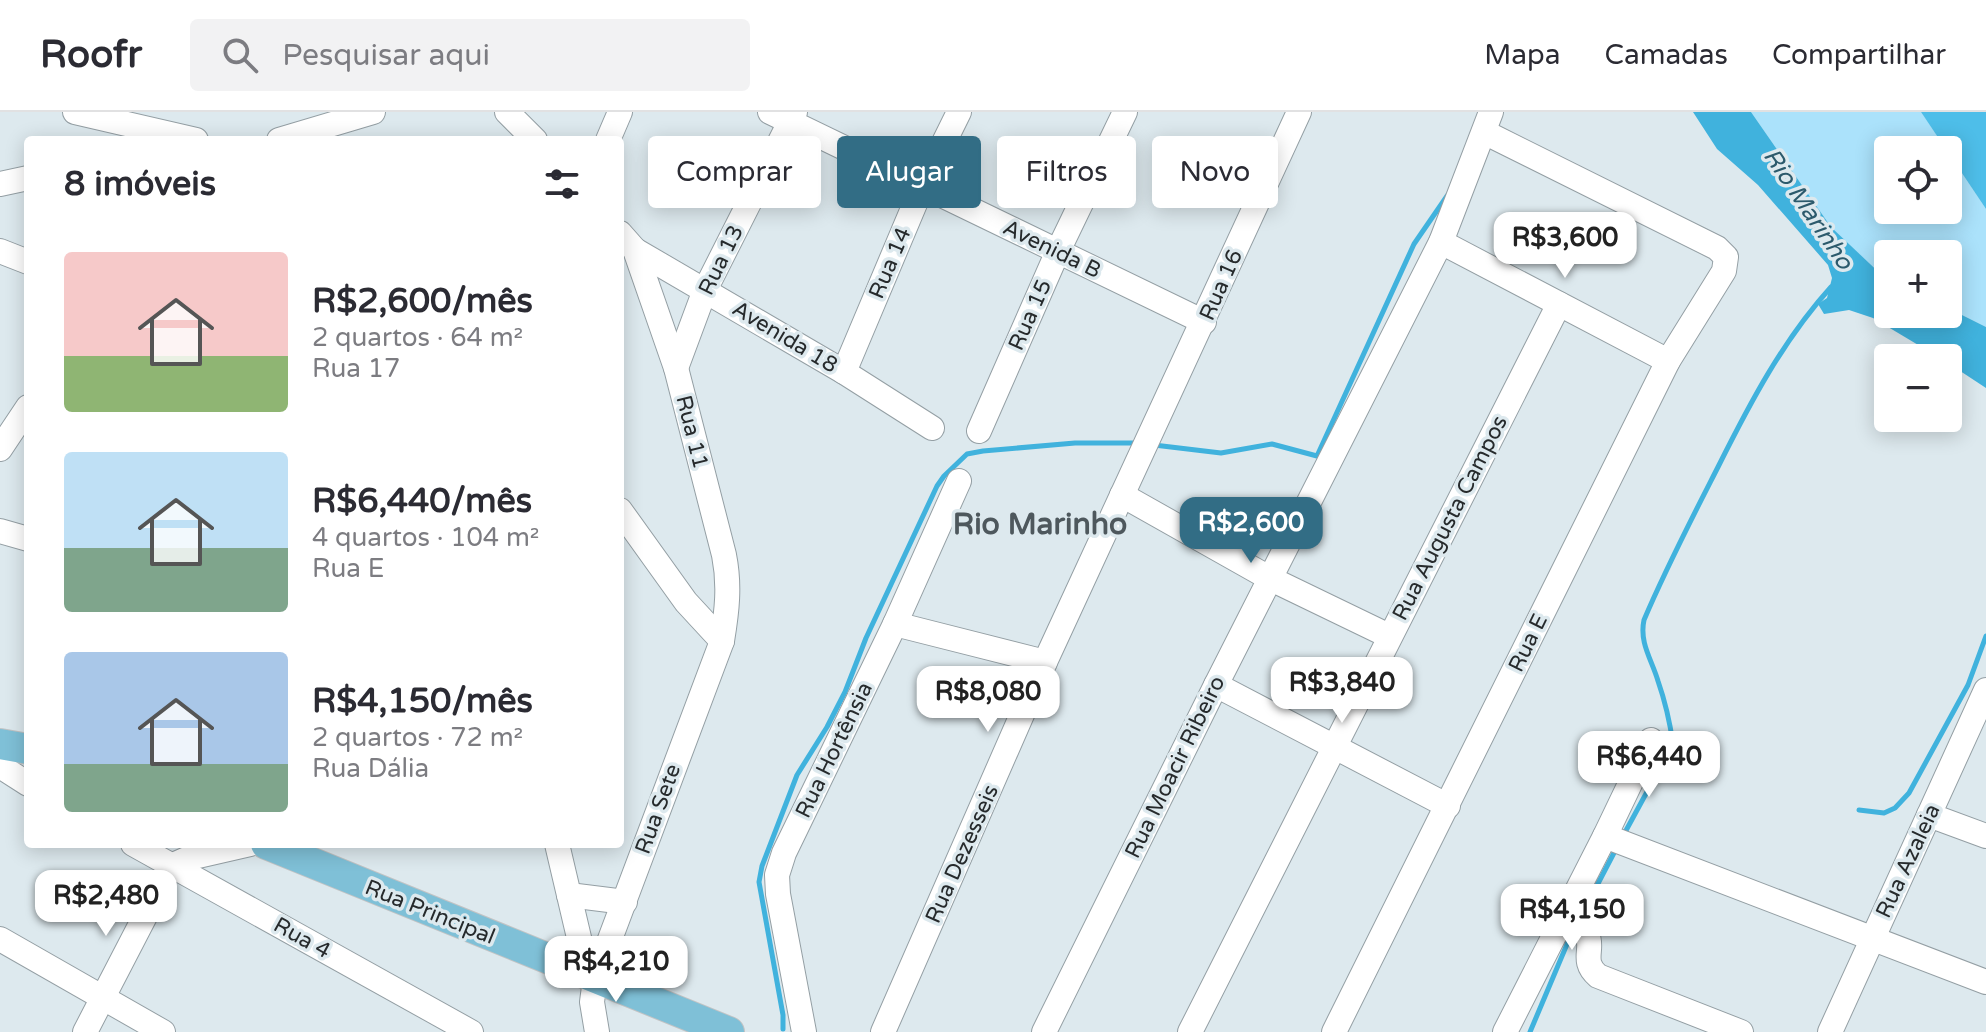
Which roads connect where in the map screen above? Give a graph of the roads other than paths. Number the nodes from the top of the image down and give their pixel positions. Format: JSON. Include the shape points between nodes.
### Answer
{"nodes":[{"id":1,"x":75,"y":112,"type":"edge"},
{"id":2,"x":373,"y":112,"type":"edge"},
{"id":3,"x":507,"y":112,"type":"edge"},
{"id":4,"x":620,"y":112,"type":"edge"},
{"id":5,"x":959,"y":112,"type":"edge"},
{"id":6,"x":1125,"y":112,"type":"edge"},
{"id":7,"x":1299,"y":112,"type":"edge"},
{"id":8,"x":785,"y":115,"type":"edge"},
{"id":9,"x":1484,"y":118,"type":"edge"},
{"id":10,"x":179,"y":136,"type":"edge"},
{"id":11,"x":292,"y":136,"type":"edge"},
{"id":12,"x":531,"y":136,"type":"edge"},
{"id":13,"x":610,"y":136,"type":"edge"},
{"id":14,"x":947,"y":136,"type":"edge"},
{"id":15,"x":837,"y":142,"type":"edge"},
{"id":16,"x":24,"y":179,"type":"edge"},
{"id":17,"x":0,"y":184,"type":"edge"},
{"id":18,"x":913,"y":208,"type":"edge"},
{"id":19,"x":967,"y":208,"type":"edge"},
{"id":20,"x":628,"y":242,"type":"edge"},
{"id":21,"x":1441,"y":242,"type":"junction"},
{"id":22,"x":0,"y":251,"type":"edge"},
{"id":23,"x":1058,"y":251,"type":"junction"},
{"id":24,"x":24,"y":260,"type":"edge"},
{"id":25,"x":705,"y":290,"type":"junction"},
{"id":26,"x":1559,"y":304,"type":"junction"},
{"id":27,"x":1204,"y":322,"type":"junction"},
{"id":28,"x":1668,"y":361,"type":"junction"},
{"id":29,"x":676,"y":368,"type":"junction"},
{"id":30,"x":844,"y":372,"type":"junction"},
{"id":31,"x":24,"y":413,"type":"edge"},
{"id":32,"x":932,"y":428,"type":"dead end"},
{"id":33,"x":979,"y":431,"type":"dead end"},
{"id":34,"x":0,"y":449,"type":"edge"},
{"id":35,"x":1139,"y":457,"type":"joint"},
{"id":36,"x":959,"y":481,"type":"dead end"},
{"id":37,"x":1122,"y":495,"type":"junction"},
{"id":38,"x":624,"y":516,"type":"edge"},
{"id":39,"x":0,"y":531,"type":"edge"},
{"id":40,"x":24,"y":538,"type":"edge"},
{"id":41,"x":1271,"y":579,"type":"junction"},
{"id":42,"x":895,"y":624,"type":"junction"},
{"id":43,"x":1389,"y":636,"type":"junction"},
{"id":44,"x":722,"y":641,"type":"junction"},
{"id":45,"x":1045,"y":662,"type":"junction"},
{"id":46,"x":1216,"y":685,"type":"junction"},
{"id":47,"x":1986,"y":690,"type":"edge"},
{"id":48,"x":1651,"y":740,"type":"dead end"},
{"id":49,"x":0,"y":744,"type":"edge"},
{"id":50,"x":1333,"y":747,"type":"junction"},
{"id":51,"x":24,"y":748,"type":"edge"},
{"id":52,"x":0,"y":766,"type":"edge"},
{"id":53,"x":24,"y":781,"type":"edge"},
{"id":54,"x":1448,"y":806,"type":"junction"},
{"id":55,"x":1929,"y":815,"type":"junction"},
{"id":56,"x":1986,"y":836,"type":"edge"},
{"id":57,"x":1614,"y":840,"type":"junction"},
{"id":58,"x":140,"y":848,"type":"edge"},
{"id":59,"x":230,"y":848,"type":"edge"},
{"id":60,"x":276,"y":848,"type":"edge"},
{"id":61,"x":558,"y":848,"type":"edge"},
{"id":62,"x":171,"y":866,"type":"junction"},
{"id":63,"x":569,"y":895,"type":"junction"},
{"id":64,"x":625,"y":902,"type":"junction"},
{"id":65,"x":1572,"y":919,"type":"junction"},
{"id":66,"x":1872,"y":938,"type":"junction"},
{"id":67,"x":0,"y":939,"type":"edge"},
{"id":68,"x":592,"y":977,"type":"junction"},
{"id":69,"x":1986,"y":982,"type":"edge"},
{"id":70,"x":102,"y":998,"type":"junction"},
{"id":71,"x":85,"y":1032,"type":"edge"},
{"id":72,"x":163,"y":1032,"type":"edge"},
{"id":73,"x":471,"y":1032,"type":"edge"},
{"id":74,"x":597,"y":1032,"type":"edge"},
{"id":75,"x":729,"y":1032,"type":"edge"},
{"id":76,"x":804,"y":1032,"type":"edge"},
{"id":77,"x":883,"y":1032,"type":"edge"},
{"id":78,"x":1044,"y":1032,"type":"edge"},
{"id":79,"x":1190,"y":1032,"type":"edge"},
{"id":80,"x":1334,"y":1032,"type":"edge"},
{"id":81,"x":1505,"y":1032,"type":"edge"},
{"id":82,"x":1741,"y":1032,"type":"edge"},
{"id":83,"x":1830,"y":1032,"type":"edge"}],
"edges":[{"from":1,"to":10,"type":"street"},
{"from":2,"to":11,"type":"street"},
{"from":3,"to":12,"type":"street"},
{"from":4,"to":13,"type":"street"},
{"from":5,"to":14,"type":"street","name":"Rua 14"},
{"from":6,"to":23,"type":"street","name":"Rua 15"},
{"from":7,"to":27,"type":"street","name":"Rua 16"},
{"from":8,"to":15,"type":"street","name":"Avenida B"},
{"from":8,"to":25,"type":"street","name":"Rua 13"},
{"from":9,"to":21,"type":"street","name":"Rua Moacir Ribeiro"},
{"from":9,"to":28,"type":"street","name":"Rua E","via":[[1726,257],[1724,271]]},
{"from":16,"to":17,"type":"street"},
{"from":18,"to":30,"type":"street","name":"Rua 14"},
{"from":19,"to":23,"type":"street","name":"Avenida B"},
{"from":20,"to":25,"type":"street","name":"Avenida 18"},
{"from":20,"to":29,"type":"street","name":"Rua 11"},
{"from":21,"to":26,"type":"street"},
{"from":21,"to":41,"type":"street","name":"Rua Moacir Ribeiro"},
{"from":22,"to":24,"type":"street"},
{"from":23,"to":27,"type":"street","name":"Avenida B"},
{"from":23,"to":33,"type":"street","name":"Rua 15"},
{"from":25,"to":29,"type":"street","name":"Rua 13"},
{"from":25,"to":30,"type":"street","name":"Avenida 18"},
{"from":26,"to":28,"type":"street"},
{"from":26,"to":43,"type":"street","name":"Rua Augusta Campos"},
{"from":27,"to":35,"type":"street","name":"Rua 16"},
{"from":28,"to":54,"type":"street","name":"Rua E"},
{"from":29,"to":44,"type":"street","name":"Rua 11","via":[[728,575]]},
{"from":30,"to":32,"type":"street","name":"Avenida 18"},
{"from":31,"to":34,"type":"street"},
{"from":35,"to":37,"type":"street","name":"Rua Dezesseis"},
{"from":36,"to":42,"type":"street","name":"Rua Hortênsia"},
{"from":37,"to":41,"type":"street"},
{"from":37,"to":45,"type":"street","name":"Rua Dezesseis"},
{"from":38,"to":44,"type":"street","via":[[686,602]]},
{"from":39,"to":40,"type":"street"},
{"from":41,"to":43,"type":"street"},
{"from":41,"to":46,"type":"street","name":"Rua Moacir Ribeiro"},
{"from":42,"to":45,"type":"street"},
{"from":42,"to":76,"type":"street","name":"Rua Hortênsia","via":[[777,875]]},
{"from":43,"to":50,"type":"street","name":"Rua Augusta Campos"},
{"from":44,"to":64,"type":"street","name":"Rua Sete"},
{"from":45,"to":77,"type":"street","name":"Rua Dezesseis"},
{"from":46,"to":50,"type":"street"},
{"from":46,"to":78,"type":"street","name":"Rua Moacir Ribeiro"},
{"from":47,"to":55,"type":"street","name":"Rua Azaleia"},
{"from":48,"to":57,"type":"street"},
{"from":49,"to":51,"type":"main road"},
{"from":50,"to":54,"type":"street"},
{"from":50,"to":79,"type":"street","name":"Rua Augusta Campos"},
{"from":52,"to":53,"type":"street"},
{"from":54,"to":80,"type":"street","name":"Rua E"},
{"from":55,"to":56,"type":"street"},
{"from":55,"to":66,"type":"street","name":"Rua Azaleia"},
{"from":57,"to":65,"type":"street"},
{"from":57,"to":66,"type":"street"},
{"from":58,"to":62,"type":"street","name":"Rua 4"},
{"from":59,"to":62,"type":"street"},
{"from":60,"to":68,"type":"main road","name":"Rua Principal"},
{"from":61,"to":63,"type":"street"},
{"from":62,"to":70,"type":"street"},
{"from":62,"to":73,"type":"street","name":"Rua 4"},
{"from":63,"to":64,"type":"street"},
{"from":63,"to":68,"type":"street"},
{"from":64,"to":68,"type":"street","name":"Rua Sete"},
{"from":65,"to":81,"type":"street"},
{"from":65,"to":82,"type":"street","via":[[1589,935],[1590,968],[1598,976]]},
{"from":66,"to":69,"type":"street"},
{"from":66,"to":83,"type":"street","name":"Rua Azaleia"},
{"from":67,"to":70,"type":"street"},
{"from":68,"to":74,"type":"street"},
{"from":68,"to":75,"type":"main road","name":"Rua Principal"},
{"from":70,"to":71,"type":"street"},
{"from":70,"to":72,"type":"street"}]}
